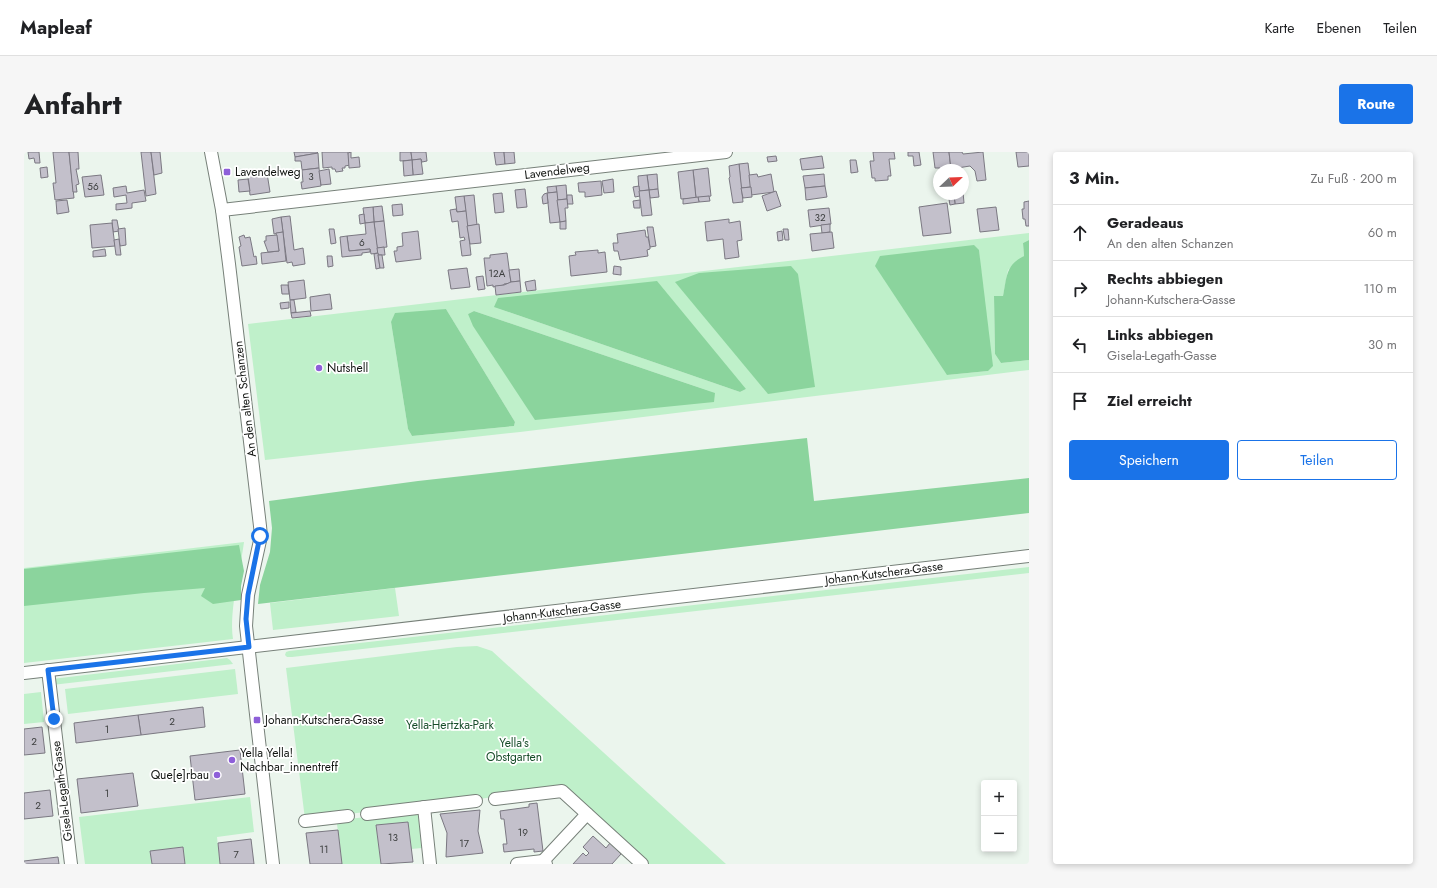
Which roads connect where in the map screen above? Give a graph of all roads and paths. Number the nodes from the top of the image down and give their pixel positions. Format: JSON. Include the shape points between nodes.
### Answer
{"nodes":[{"id":1,"x":211,"y":152,"type":"edge"},
{"id":2,"x":726,"y":152,"type":"edge"},
{"id":3,"x":222,"y":210,"type":"junction"},
{"id":4,"x":1029,"y":556,"type":"edge"},
{"id":5,"x":249,"y":647,"type":"junction"},
{"id":6,"x":48,"y":670,"type":"junction"},
{"id":7,"x":24,"y":673,"type":"edge"},
{"id":8,"x":495,"y":799,"type":"dead end"},
{"id":9,"x":476,"y":801,"type":"dead end"},
{"id":10,"x":424,"y":807,"type":"junction"},
{"id":11,"x":367,"y":814,"type":"dead end"},
{"id":12,"x":587,"y":814,"type":"junction"},
{"id":13,"x":348,"y":816,"type":"dead end"},
{"id":14,"x":305,"y":821,"type":"dead end"},
{"id":15,"x":544,"y":863,"type":"edge"},
{"id":16,"x":71,"y":864,"type":"edge"},
{"id":17,"x":273,"y":864,"type":"edge"},
{"id":18,"x":430,"y":864,"type":"edge"},
{"id":19,"x":517,"y":864,"type":"edge"},
{"id":20,"x":642,"y":864,"type":"edge"}],
"edges":[{"from":1,"to":3,"type":"street","name":"An den alten Schanzen"},
{"from":2,"to":3,"type":"street","name":"Lavendelweg"},
{"from":3,"to":5,"type":"street","name":"An den alten Schanzen","via":[[260,531],[246,619]]},
{"from":4,"to":5,"type":"street","name":"Johann-Kutschera-Gasse"},
{"from":5,"to":6,"type":"street","name":"Johann-Kutschera-Gasse"},
{"from":5,"to":17,"type":"street","name":"An den alten Schanzen"},
{"from":6,"to":7,"type":"street","name":"Johann-Kutschera-Gasse"},
{"from":6,"to":16,"type":"street","name":"Gisela-Legath-Gasse"},
{"from":8,"to":12,"type":"street","via":[[562,791]]},
{"from":9,"to":10,"type":"street"},
{"from":10,"to":11,"type":"street"},
{"from":10,"to":18,"type":"street"},
{"from":12,"to":15,"type":"street"},
{"from":12,"to":20,"type":"street"},
{"from":13,"to":14,"type":"street"},
{"from":15,"to":19,"type":"street"}]}
